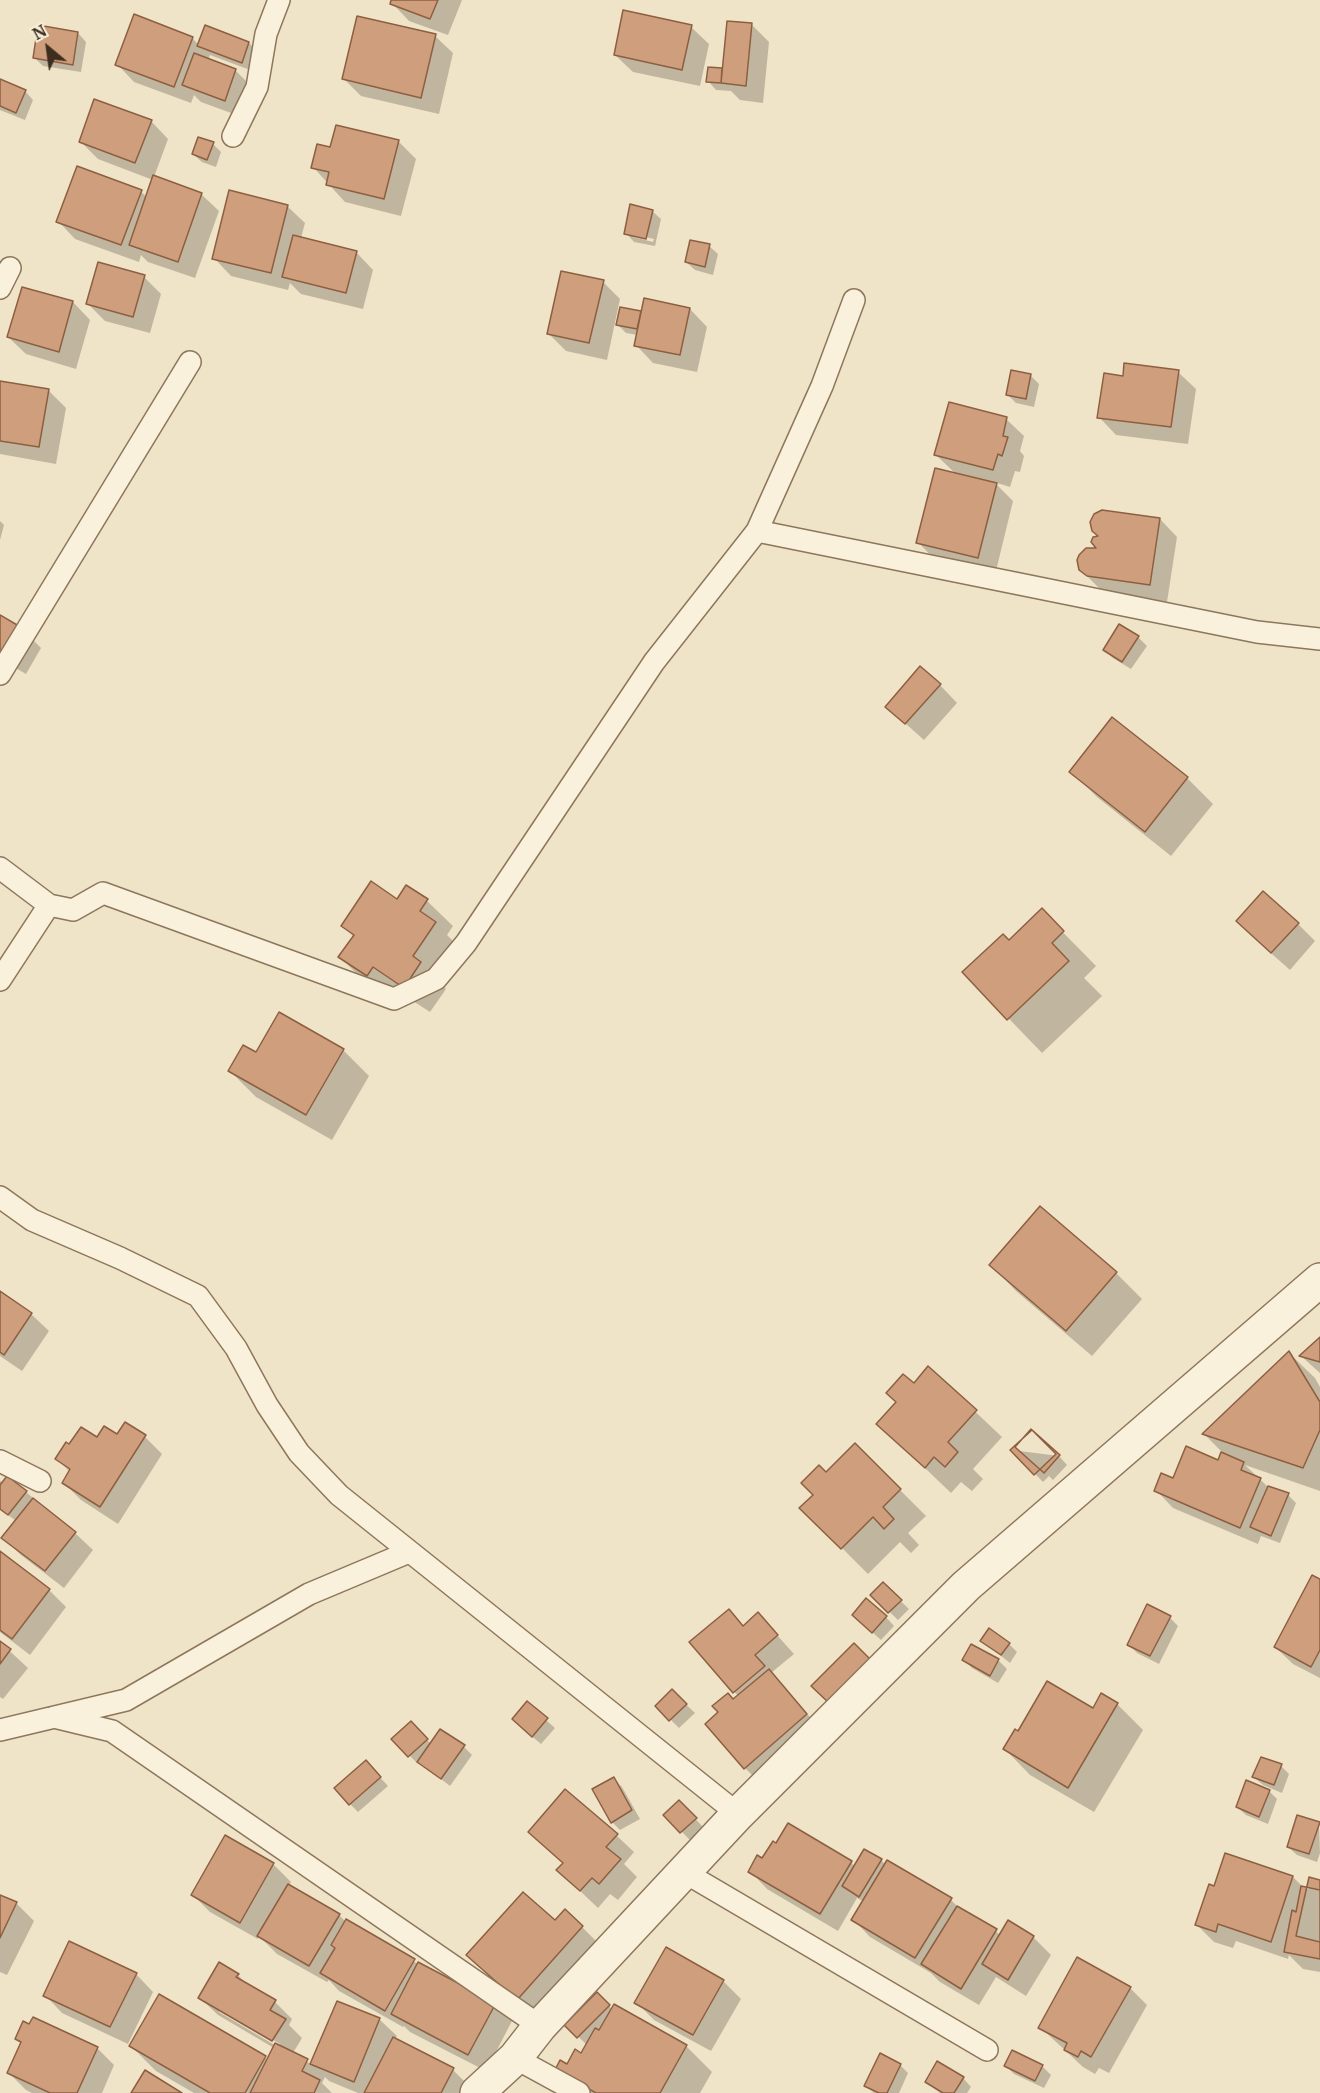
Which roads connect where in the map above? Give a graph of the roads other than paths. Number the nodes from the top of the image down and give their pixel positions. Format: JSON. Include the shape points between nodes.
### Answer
{"nodes":[{"id":1,"x":279,"y":0,"type":"edge"},
{"id":2,"x":233,"y":136,"type":"dead end"},
{"id":3,"x":10,"y":268,"type":"dead end"},
{"id":4,"x":0,"y":288,"type":"edge"},
{"id":5,"x":854,"y":300,"type":"dead end"},
{"id":6,"x":190,"y":362,"type":"dead end"},
{"id":7,"x":757,"y":531,"type":"junction"},
{"id":8,"x":1320,"y":639,"type":"edge"},
{"id":9,"x":0,"y":674,"type":"edge"},
{"id":10,"x":0,"y":868,"type":"edge"},
{"id":11,"x":49,"y":905,"type":"junction"},
{"id":12,"x":0,"y":980,"type":"edge"},
{"id":13,"x":0,"y":1197,"type":"edge"},
{"id":14,"x":1320,"y":1280,"type":"edge"},
{"id":15,"x":0,"y":1461,"type":"edge"},
{"id":16,"x":40,"y":1481,"type":"dead end"},
{"id":17,"x":409,"y":1552,"type":"junction"},
{"id":18,"x":54,"y":1717,"type":"junction"},
{"id":19,"x":0,"y":1730,"type":"edge"},
{"id":20,"x":738,"y":1814,"type":"junction"},
{"id":21,"x":684,"y":1872,"type":"junction"},
{"id":22,"x":540,"y":2026,"type":"junction"},
{"id":23,"x":987,"y":2050,"type":"dead end"},
{"id":24,"x":515,"y":2058,"type":"junction"},
{"id":25,"x":477,"y":2093,"type":"edge"},
{"id":26,"x":579,"y":2093,"type":"edge"}],
"edges":[{"from":1,"to":2,"type":"lane","via":[[266,34],[257,87]]},
{"from":3,"to":4,"type":"lane"},
{"from":5,"to":7,"type":"lane","via":[[822,386]]},
{"from":6,"to":9,"type":"lane"},
{"from":7,"to":8,"type":"lane","via":[[1257,632]]},
{"from":7,"to":11,"type":"lane","via":[[654,662],[466,943],[436,979],[394,999],[103,893],[73,910]]},
{"from":10,"to":11,"type":"lane"},
{"from":11,"to":12,"type":"lane"},
{"from":13,"to":17,"type":"lane","via":[[32,1220],[198,1296],[236,1348],[299,1453],[339,1495]]},
{"from":14,"to":20,"type":"street","via":[[966,1586]]},
{"from":15,"to":16,"type":"lane"},
{"from":17,"to":18,"type":"lane","via":[[309,1594],[126,1700]]},
{"from":17,"to":20,"type":"lane"},
{"from":18,"to":19,"type":"lane"},
{"from":18,"to":22,"type":"lane","via":[[112,1731]]},
{"from":20,"to":21,"type":"street"},
{"from":21,"to":22,"type":"street"},
{"from":21,"to":23,"type":"lane"},
{"from":22,"to":24,"type":"street"},
{"from":24,"to":25,"type":"street"},
{"from":24,"to":26,"type":"lane"}]}
